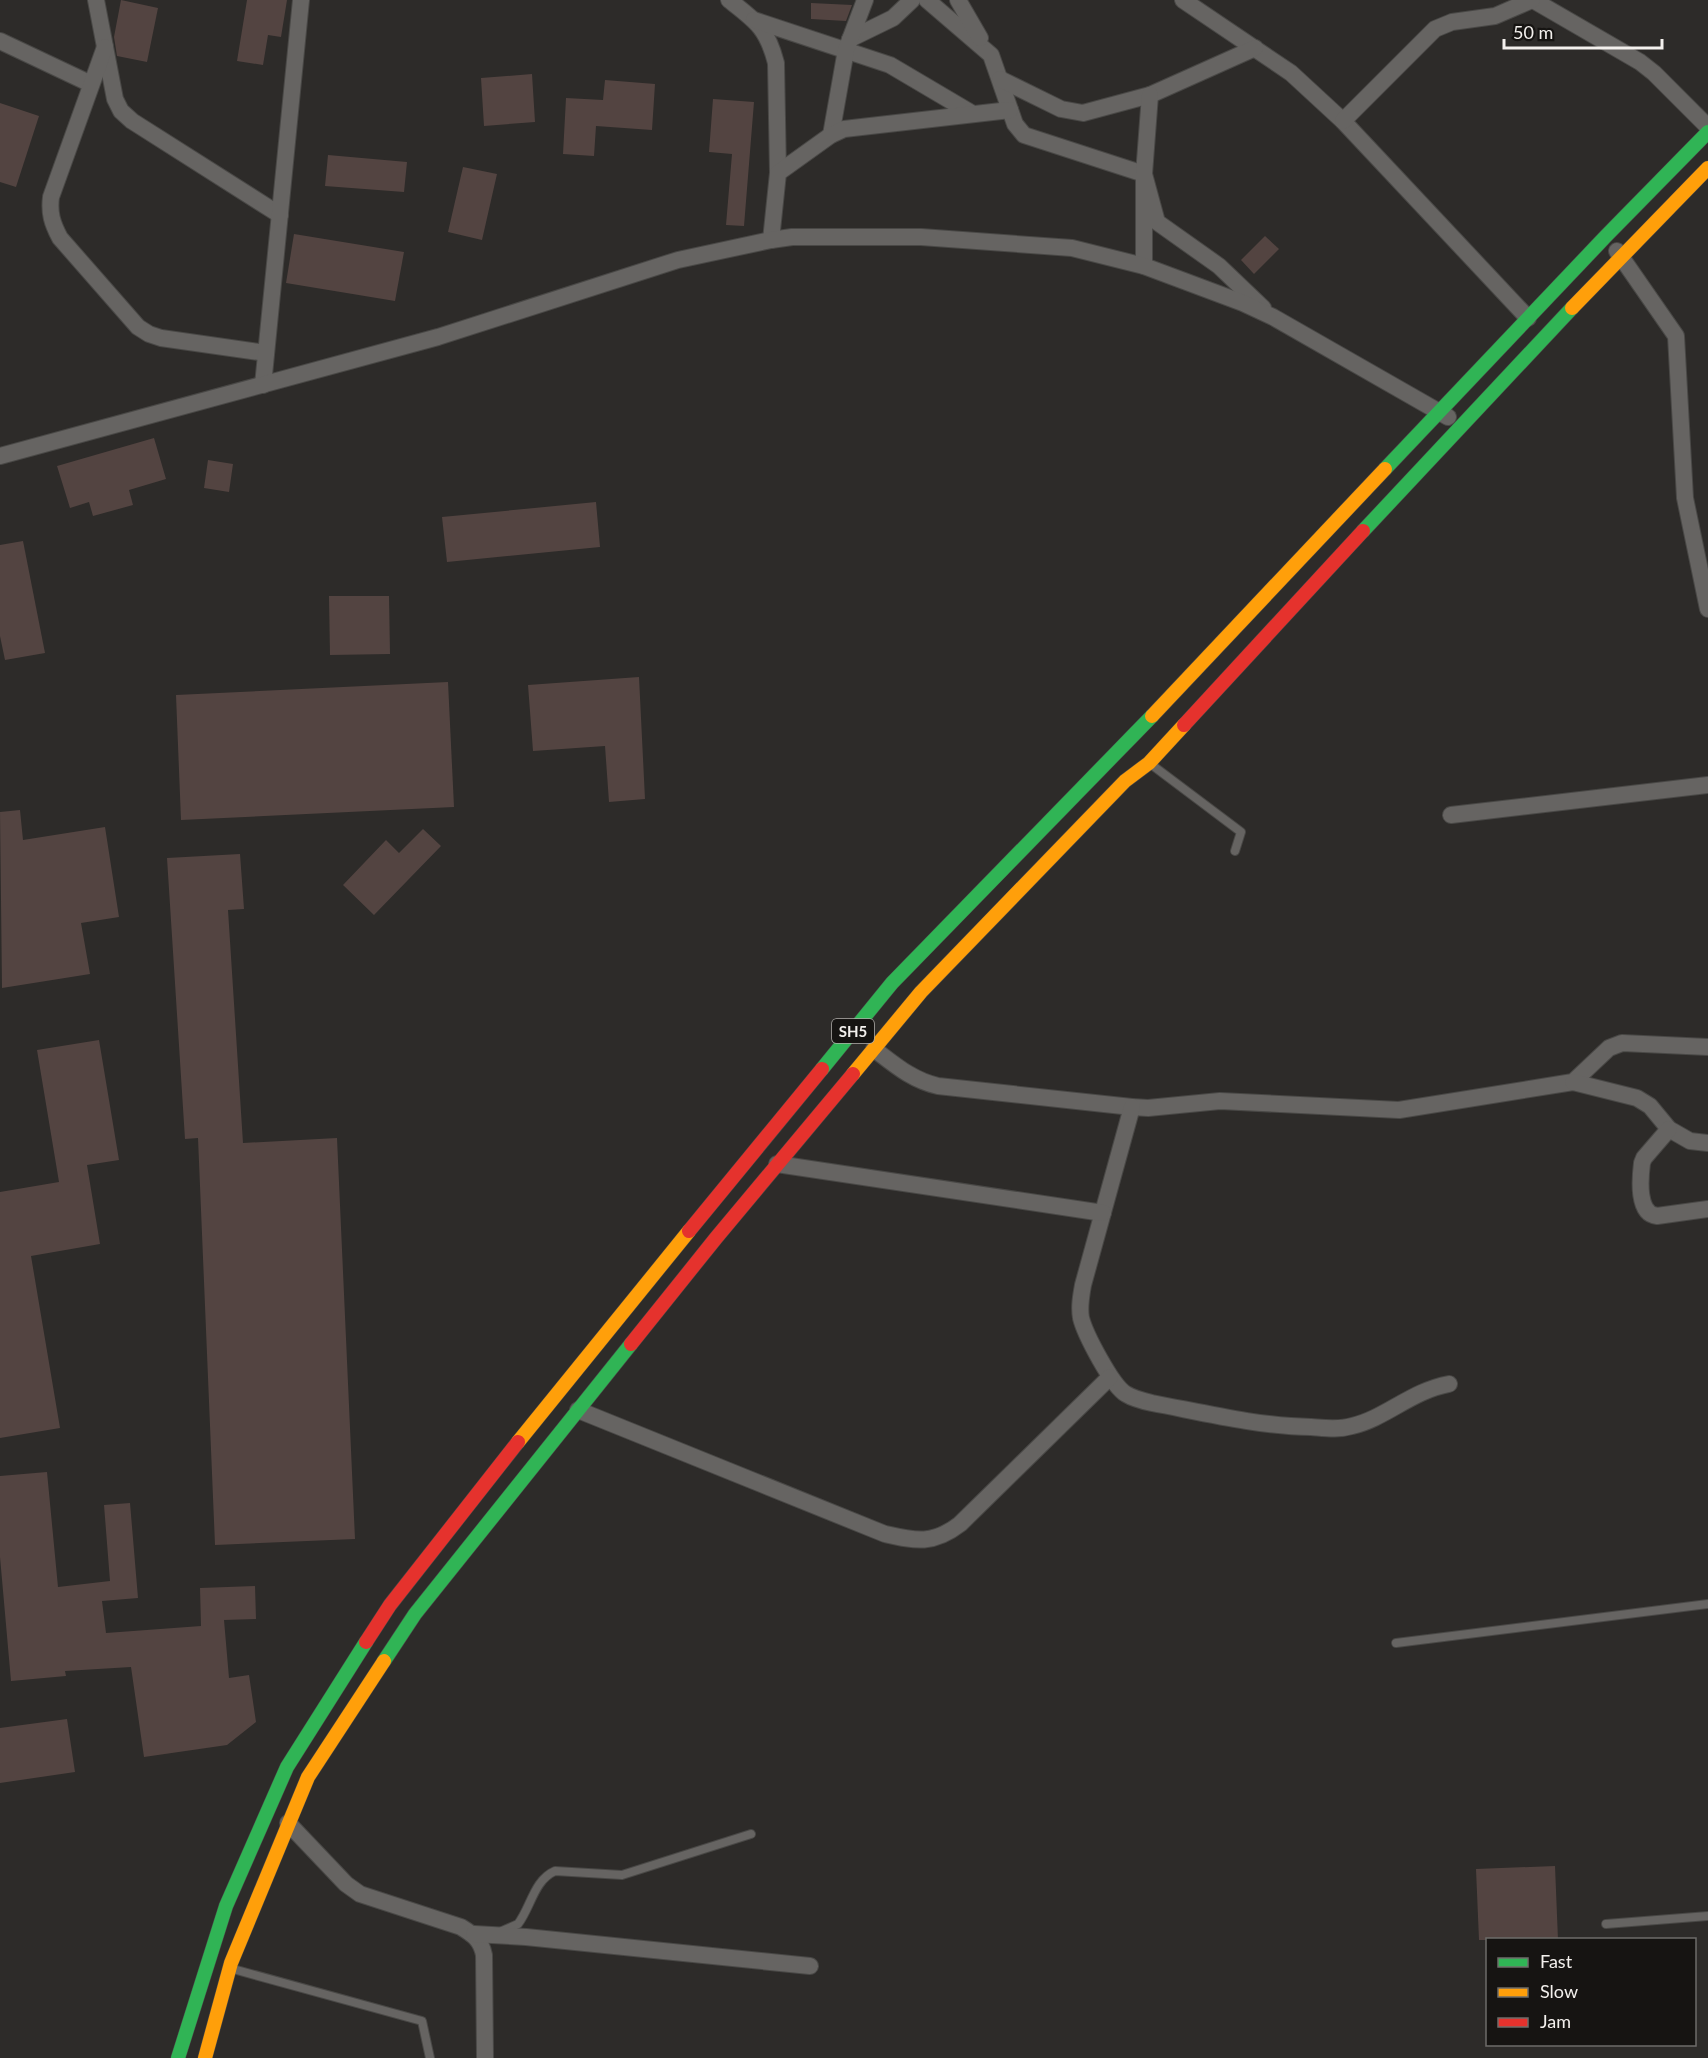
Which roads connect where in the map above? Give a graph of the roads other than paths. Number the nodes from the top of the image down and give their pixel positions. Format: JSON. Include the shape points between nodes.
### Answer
{"nodes":[{"id":1,"x":96,"y":0,"type":"edge"},
{"id":2,"x":301,"y":0,"type":"edge"},
{"id":3,"x":729,"y":0,"type":"edge"},
{"id":4,"x":865,"y":0,"type":"edge"},
{"id":5,"x":912,"y":0,"type":"edge"},
{"id":6,"x":927,"y":0,"type":"edge"},
{"id":7,"x":958,"y":0,"type":"edge"},
{"id":8,"x":1183,"y":0,"type":"edge"},
{"id":9,"x":1533,"y":0,"type":"edge"},
{"id":10,"x":754,"y":20,"type":"junction"},
{"id":11,"x":0,"y":41,"type":"edge"},
{"id":12,"x":848,"y":44,"type":"junction"},
{"id":13,"x":105,"y":47,"type":"junction"},
{"id":14,"x":1255,"y":48,"type":"junction"},
{"id":15,"x":987,"y":50,"type":"junction"},
{"id":16,"x":1000,"y":79,"type":"junction"},
{"id":17,"x":91,"y":84,"type":"junction"},
{"id":18,"x":1150,"y":95,"type":"junction"},
{"id":19,"x":1010,"y":110,"type":"junction"},
{"id":20,"x":973,"y":114,"type":"junction"},
{"id":21,"x":1343,"y":121,"type":"junction"},
{"id":22,"x":1708,"y":127,"type":"edge"},
{"id":23,"x":1708,"y":132,"type":"edge"},
{"id":24,"x":831,"y":135,"type":"junction"},
{"id":25,"x":1708,"y":168,"type":"edge"},
{"id":26,"x":778,"y":173,"type":"junction"},
{"id":27,"x":1144,"y":174,"type":"junction"},
{"id":28,"x":280,"y":215,"type":"junction"},
{"id":29,"x":1606,"y":236,"type":"junction"},
{"id":30,"x":771,"y":240,"type":"junction"},
{"id":31,"x":1620,"y":256,"type":"junction"},
{"id":32,"x":1144,"y":266,"type":"junction"},
{"id":33,"x":1273,"y":317,"type":"junction"},
{"id":34,"x":1528,"y":318,"type":"junction"},
{"id":35,"x":266,"y":353,"type":"junction"},
{"id":36,"x":263,"y":385,"type":"junction"},
{"id":37,"x":1439,"y":412,"type":"junction"},
{"id":38,"x":1461,"y":424,"type":"junction"},
{"id":39,"x":0,"y":456,"type":"edge"},
{"id":40,"x":1708,"y":609,"type":"edge"},
{"id":41,"x":1149,"y":763,"type":"junction"},
{"id":42,"x":1708,"y":785,"type":"edge"},
{"id":43,"x":1451,"y":815,"type":"dead end"},
{"id":44,"x":1235,"y":851,"type":"dead end"},
{"id":45,"x":1708,"y":1047,"type":"edge"},
{"id":46,"x":874,"y":1049,"type":"junction"},
{"id":47,"x":1573,"y":1082,"type":"junction"},
{"id":48,"x":1132,"y":1107,"type":"junction"},
{"id":49,"x":1669,"y":1129,"type":"junction"},
{"id":50,"x":1708,"y":1143,"type":"edge"},
{"id":51,"x":777,"y":1164,"type":"junction"},
{"id":52,"x":1708,"y":1209,"type":"edge"},
{"id":53,"x":1102,"y":1214,"type":"junction"},
{"id":54,"x":1110,"y":1377,"type":"junction"},
{"id":55,"x":1449,"y":1384,"type":"dead end"},
{"id":56,"x":578,"y":1410,"type":"junction"},
{"id":57,"x":472,"y":1499,"type":"junction"},
{"id":58,"x":495,"y":1513,"type":"junction"},
{"id":59,"x":1708,"y":1604,"type":"edge"},
{"id":60,"x":1396,"y":1643,"type":"dead end"},
{"id":61,"x":288,"y":1823,"type":"junction"},
{"id":62,"x":752,"y":1834,"type":"dead end"},
{"id":63,"x":1708,"y":1916,"type":"edge"},
{"id":64,"x":1606,"y":1924,"type":"dead end"},
{"id":65,"x":479,"y":1935,"type":"junction"},
{"id":66,"x":810,"y":1966,"type":"dead end"},
{"id":67,"x":229,"y":1968,"type":"junction"},
{"id":68,"x":178,"y":2058,"type":"edge"},
{"id":69,"x":205,"y":2058,"type":"edge"},
{"id":70,"x":430,"y":2058,"type":"edge"},
{"id":71,"x":485,"y":2058,"type":"edge"}],
"edges":[{"from":1,"to":13,"type":"street"},
{"from":2,"to":28,"type":"street"},
{"from":3,"to":10,"type":"street"},
{"from":4,"to":12,"type":"street"},
{"from":5,"to":12,"type":"street","via":[[893,18]]},
{"from":6,"to":15,"type":"street"},
{"from":7,"to":15,"type":"street"},
{"from":8,"to":14,"type":"street"},
{"from":9,"to":21,"type":"street","via":[[1503,13],[1435,29]]},
{"from":9,"to":22,"type":"street","via":[[1640,62]]},
{"from":10,"to":12,"type":"street"},
{"from":10,"to":26,"type":"street","via":[[765,33],[776,63]]},
{"from":11,"to":17,"type":"street"},
{"from":12,"to":20,"type":"street","via":[[901,70]]},
{"from":12,"to":24,"type":"street"},
{"from":13,"to":17,"type":"street"},
{"from":13,"to":28,"type":"street","via":[[121,111]]},
{"from":14,"to":18,"type":"street"},
{"from":14,"to":21,"type":"street","via":[[1286,69]]},
{"from":15,"to":16,"type":"street"},
{"from":16,"to":18,"type":"street","via":[[1072,112],[1093,111]]},
{"from":16,"to":19,"type":"street"},
{"from":17,"to":35,"type":"street","via":[[51,196],[51,218],[60,238],[148,334]]},
{"from":18,"to":27,"type":"street"},
{"from":19,"to":20,"type":"street"},
{"from":19,"to":27,"type":"street","via":[[1024,135]]},
{"from":20,"to":24,"type":"street","via":[[844,129]]},
{"from":21,"to":34,"type":"street"},
{"from":23,"to":29,"type":"main road","number":"SH5"},
{"from":24,"to":26,"type":"street"},
{"from":25,"to":31,"type":"main road","number":"SH5"},
{"from":26,"to":30,"type":"street"},
{"from":27,"to":32,"type":"street"},
{"from":27,"to":33,"type":"street","via":[[1157,222],[1229,274]]},
{"from":28,"to":35,"type":"street"},
{"from":29,"to":31,"type":"street"},
{"from":29,"to":34,"type":"main road","number":"SH5"},
{"from":30,"to":32,"type":"street","via":[[921,237],[1072,248]]},
{"from":30,"to":36,"type":"street","via":[[678,260],[438,338]]},
{"from":31,"to":38,"type":"main road","number":"SH5"},
{"from":31,"to":40,"type":"street","via":[[1676,336],[1685,498]]},
{"from":32,"to":33,"type":"street"},
{"from":33,"to":37,"type":"street"},
{"from":34,"to":37,"type":"main road","number":"SH5"},
{"from":35,"to":36,"type":"street"},
{"from":36,"to":39,"type":"street"},
{"from":37,"to":38,"type":"street"},
{"from":37,"to":57,"type":"main road","number":"SH5","via":[[1120,750],[892,983]]},
{"from":38,"to":41,"type":"main road","number":"SH5"},
{"from":41,"to":44,"type":"lane","via":[[1241,832]]},
{"from":41,"to":46,"type":"main road","number":"SH5","via":[[1125,781],[937,975]]},
{"from":42,"to":43,"type":"street"},
{"from":45,"to":47,"type":"street","via":[[1622,1042],[1609,1048]]},
{"from":46,"to":48,"type":"street","via":[[922,1083]]},
{"from":46,"to":51,"type":"main road","number":"SH5"},
{"from":47,"to":48,"type":"street","via":[[1399,1110],[1220,1101]]},
{"from":47,"to":49,"type":"street","via":[[1637,1098],[1650,1106]]},
{"from":48,"to":53,"type":"street"},
{"from":49,"to":50,"type":"street","via":[[1690,1141]]},
{"from":49,"to":52,"type":"street","via":[[1642,1163],[1646,1211],[1657,1216]]},
{"from":51,"to":53,"type":"street"},
{"from":51,"to":56,"type":"main road","number":"SH5"},
{"from":53,"to":54,"type":"street","via":[[1080,1301],[1081,1318]]},
{"from":54,"to":55,"type":"street","via":[[1124,1394],[1152,1404],[1272,1426],[1335,1428],[1363,1423],[1420,1392]]},
{"from":54,"to":56,"type":"street","via":[[960,1524],[930,1540],[885,1534]]},
{"from":56,"to":58,"type":"main road","number":"SH5"},
{"from":57,"to":58,"type":"main road"},
{"from":57,"to":68,"type":"main road","number":"SH5","via":[[390,1605],[287,1767],[226,1906]]},
{"from":58,"to":61,"type":"main road","number":"SH5","via":[[408,1623],[308,1777]]},
{"from":59,"to":60,"type":"lane"},
{"from":61,"to":65,"type":"street","via":[[346,1884],[360,1893]]},
{"from":61,"to":67,"type":"main road","number":"SH5"},
{"from":62,"to":65,"type":"lane","via":[[622,1875],[555,1871],[541,1881],[518,1924]]},
{"from":63,"to":64,"type":"lane"},
{"from":65,"to":66,"type":"street"},
{"from":65,"to":71,"type":"street","via":[[484,1955]]},
{"from":67,"to":69,"type":"main road","number":"SH5"},
{"from":67,"to":70,"type":"lane","via":[[422,2021]]}]}
